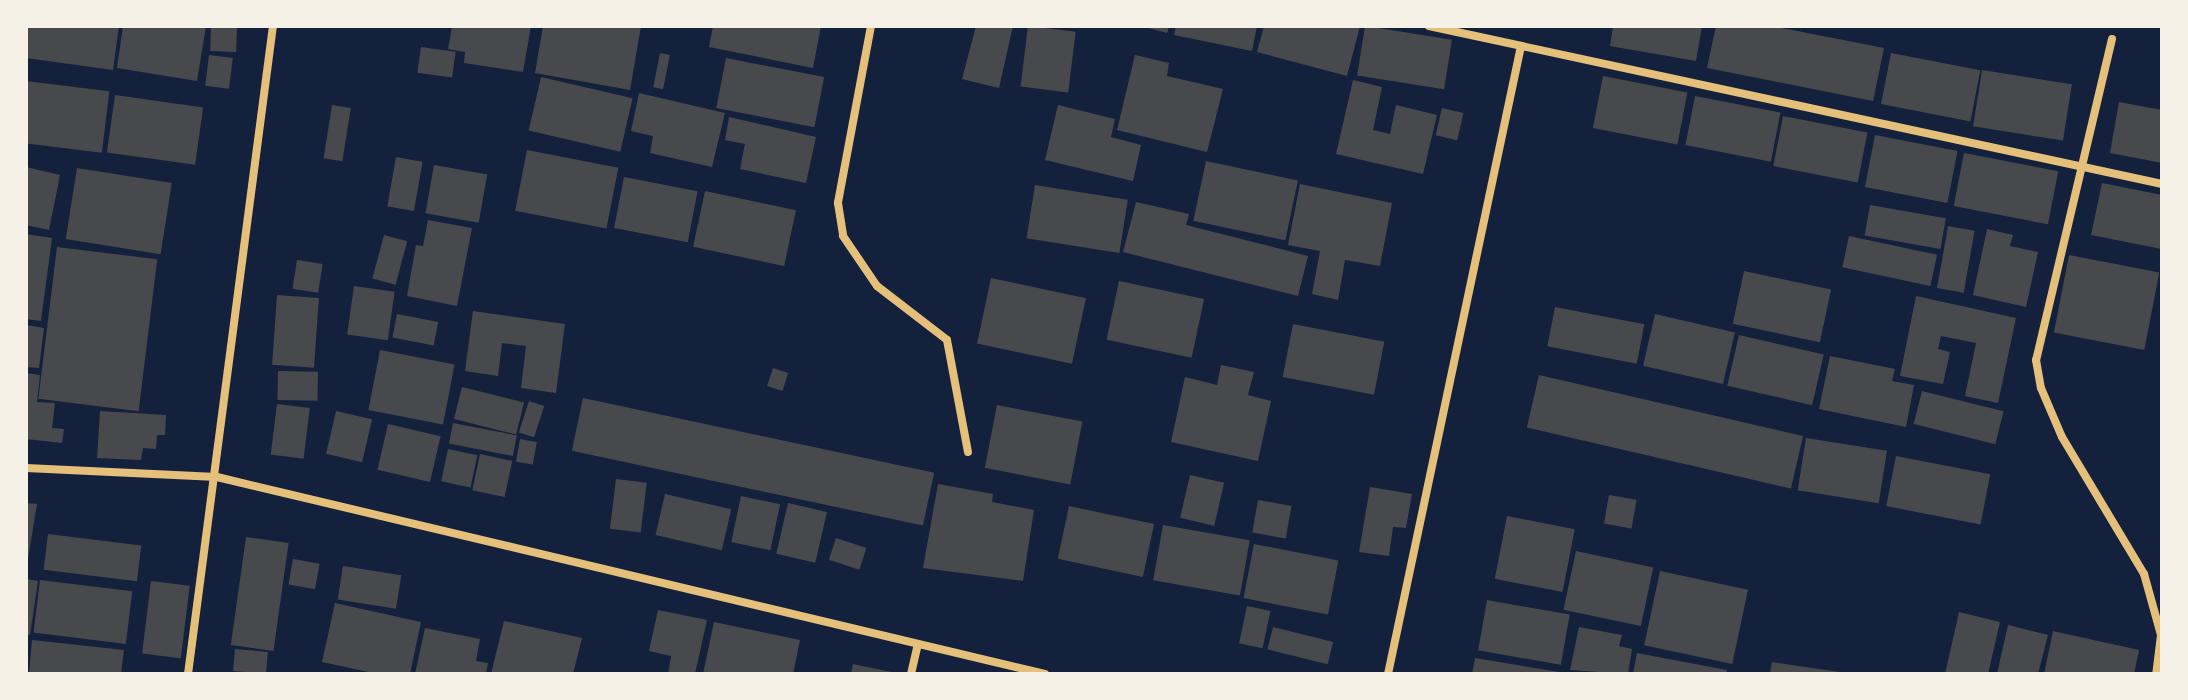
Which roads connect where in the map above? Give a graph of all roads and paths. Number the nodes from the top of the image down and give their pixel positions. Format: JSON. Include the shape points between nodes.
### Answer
{"nodes":[{"id":1,"x":273,"y":26,"type":"edge"},
{"id":2,"x":871,"y":26,"type":"edge"},
{"id":3,"x":1429,"y":26,"type":"edge"},
{"id":4,"x":2112,"y":39,"type":"dead end"},
{"id":5,"x":1521,"y":46,"type":"junction"},
{"id":6,"x":2078,"y":166,"type":"junction"},
{"id":7,"x":2162,"y":184,"type":"edge"},
{"id":8,"x":968,"y":452,"type":"dead end"},
{"id":9,"x":26,"y":468,"type":"edge"},
{"id":10,"x":217,"y":477,"type":"junction"},
{"id":11,"x":917,"y":647,"type":"junction"},
{"id":12,"x":188,"y":674,"type":"edge"},
{"id":13,"x":911,"y":674,"type":"edge"},
{"id":14,"x":1045,"y":674,"type":"edge"},
{"id":15,"x":1388,"y":674,"type":"edge"},
{"id":16,"x":2156,"y":674,"type":"edge"}],
"edges":[{"from":1,"to":10,"type":"street"},
{"from":2,"to":8,"type":"street","via":[[838,203],[843,236],[877,286],[947,340]]},
{"from":3,"to":5,"type":"street"},
{"from":4,"to":6,"type":"street"},
{"from":5,"to":6,"type":"street"},
{"from":5,"to":15,"type":"street"},
{"from":6,"to":7,"type":"street"},
{"from":6,"to":16,"type":"street","via":[[2036,360],[2041,388],[2062,437],[2144,574],[2161,635]]},
{"from":9,"to":10,"type":"street"},
{"from":10,"to":11,"type":"street"},
{"from":10,"to":12,"type":"street"},
{"from":11,"to":13,"type":"street"},
{"from":11,"to":14,"type":"street"}]}
